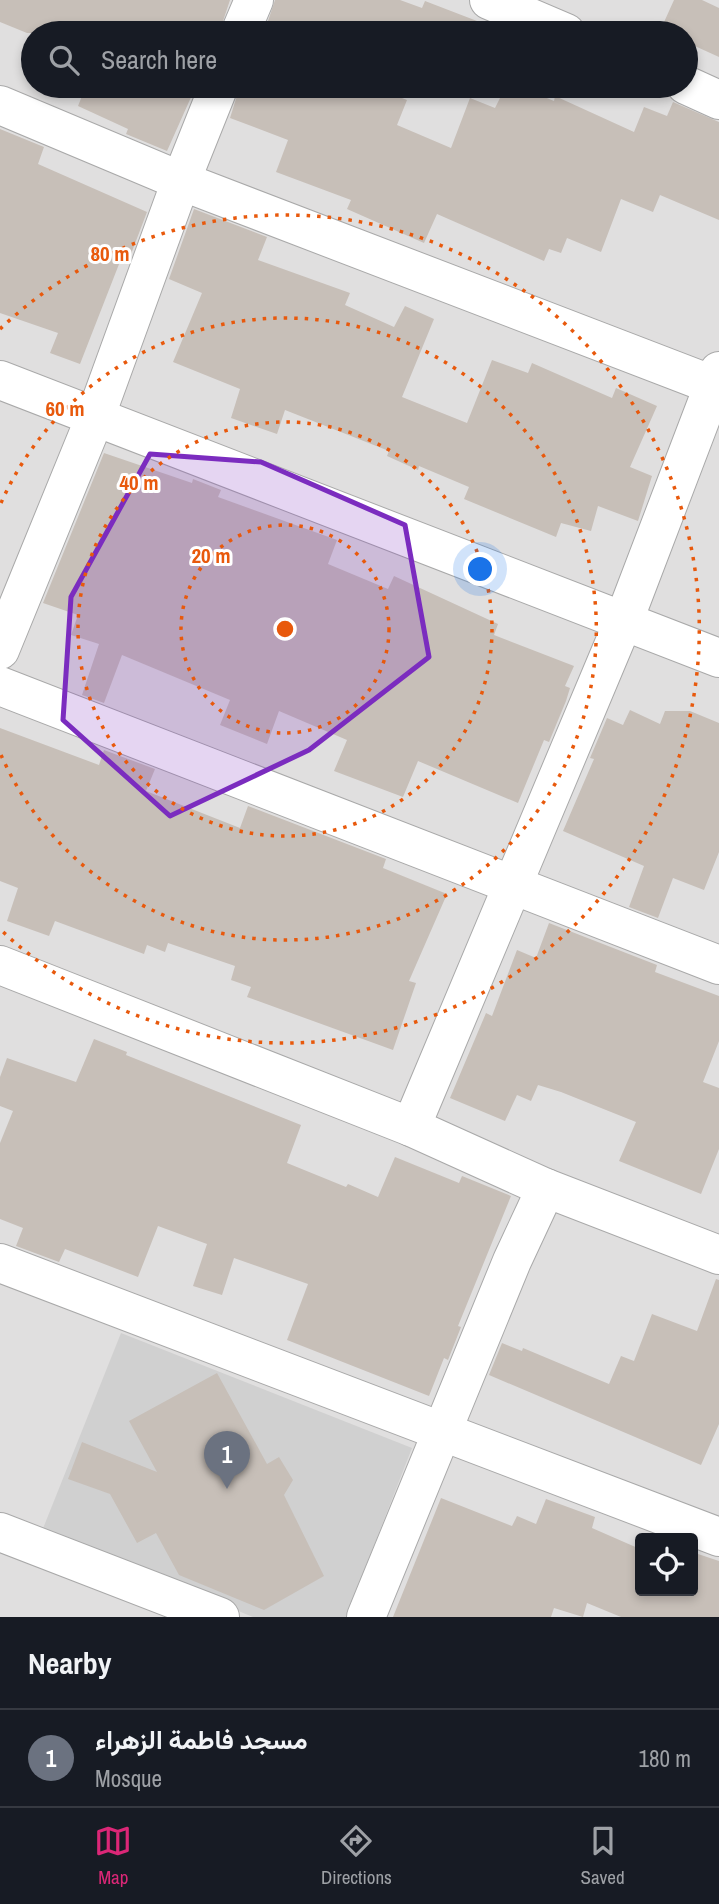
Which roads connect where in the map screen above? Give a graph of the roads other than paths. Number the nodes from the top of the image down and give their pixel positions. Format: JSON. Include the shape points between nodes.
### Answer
{"nodes":[{"id":1,"x":254,"y":0,"type":"edge"},
{"id":2,"x":489,"y":0,"type":"edge"},
{"id":3,"x":245,"y":21,"type":"edge"},
{"id":4,"x":538,"y":21,"type":"edge"},
{"id":5,"x":698,"y":90,"type":"edge"},
{"id":6,"x":214,"y":98,"type":"edge"},
{"id":7,"x":719,"y":100,"type":"edge"},
{"id":8,"x":0,"y":105,"type":"edge"},
{"id":9,"x":181,"y":181,"type":"junction"},
{"id":10,"x":716,"y":378,"type":"edge"},
{"id":11,"x":0,"y":380,"type":"edge"},
{"id":12,"x":96,"y":415,"type":"junction"},
{"id":13,"x":624,"y":620,"type":"junction"},
{"id":14,"x":0,"y":650,"type":"edge"},
{"id":15,"x":719,"y":658,"type":"edge"},
{"id":16,"x":0,"y":686,"type":"edge"},
{"id":17,"x":512,"y":885,"type":"junction"},
{"id":18,"x":0,"y":965,"type":"edge"},
{"id":19,"x":719,"y":965,"type":"edge"},
{"id":20,"x":411,"y":1127,"type":"junction"},
{"id":21,"x":546,"y":1188,"type":"junction"},
{"id":22,"x":719,"y":1255,"type":"edge"},
{"id":23,"x":0,"y":1263,"type":"edge"},
{"id":24,"x":443,"y":1430,"type":"junction"},
{"id":25,"x":0,"y":1532,"type":"edge"},
{"id":26,"x":719,"y":1537,"type":"edge"},
{"id":27,"x":220,"y":1617,"type":"edge"},
{"id":28,"x":366,"y":1617,"type":"edge"}],
"edges":[{"from":1,"to":3,"type":"street"},
{"from":2,"to":4,"type":"street"},
{"from":5,"to":7,"type":"street"},
{"from":6,"to":9,"type":"street"},
{"from":8,"to":9,"type":"street"},
{"from":9,"to":10,"type":"street"},
{"from":9,"to":12,"type":"street"},
{"from":10,"to":13,"type":"street"},
{"from":11,"to":12,"type":"street"},
{"from":12,"to":13,"type":"street"},
{"from":12,"to":14,"type":"street"},
{"from":13,"to":15,"type":"street"},
{"from":13,"to":17,"type":"street"},
{"from":16,"to":17,"type":"street"},
{"from":17,"to":19,"type":"street"},
{"from":17,"to":20,"type":"street"},
{"from":18,"to":20,"type":"street"},
{"from":20,"to":21,"type":"street"},
{"from":21,"to":22,"type":"street"},
{"from":21,"to":24,"type":"street"},
{"from":23,"to":24,"type":"street"},
{"from":24,"to":26,"type":"street"},
{"from":24,"to":28,"type":"street"},
{"from":25,"to":27,"type":"street"}]}
